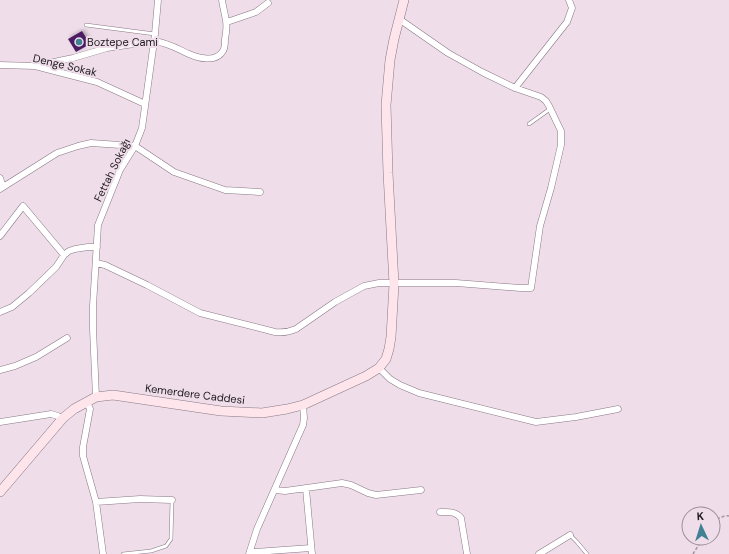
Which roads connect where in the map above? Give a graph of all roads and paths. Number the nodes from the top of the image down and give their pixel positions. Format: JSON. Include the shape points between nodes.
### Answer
{"nodes":[{"id":1,"x":158,"y":0,"type":"edge"},
{"id":2,"x":222,"y":0,"type":"edge"},
{"id":3,"x":404,"y":0,"type":"edge"},
{"id":4,"x":569,"y":0,"type":"edge"},
{"id":5,"x":268,"y":2,"type":"dead end"},
{"id":6,"x":399,"y":19,"type":"junction"},
{"id":7,"x":227,"y":22,"type":"junction"},
{"id":8,"x":86,"y":25,"type":"dead end"},
{"id":9,"x":155,"y":38,"type":"junction"},
{"id":10,"x":0,"y":65,"type":"edge"},
{"id":11,"x":34,"y":66,"type":"junction"},
{"id":12,"x":515,"y":88,"type":"junction"},
{"id":13,"x":145,"y":104,"type":"junction"},
{"id":14,"x":550,"y":108,"type":"junction"},
{"id":15,"x":529,"y":124,"type":"dead end"},
{"id":16,"x":135,"y":146,"type":"junction"},
{"id":17,"x":0,"y":178,"type":"edge"},
{"id":18,"x":2,"y":188,"type":"edge"},
{"id":19,"x":260,"y":192,"type":"dead end"},
{"id":20,"x":0,"y":236,"type":"edge"},
{"id":21,"x":97,"y":247,"type":"junction"},
{"id":22,"x":64,"y":255,"type":"junction"},
{"id":23,"x":96,"y":263,"type":"junction"},
{"id":24,"x":394,"y":284,"type":"junction"},
{"id":25,"x":0,"y":312,"type":"edge"},
{"id":26,"x":67,"y":338,"type":"dead end"},
{"id":27,"x":379,"y":368,"type":"junction"},
{"id":28,"x":0,"y":370,"type":"edge"},
{"id":29,"x":96,"y":397,"type":"junction"},
{"id":30,"x":87,"y":402,"type":"junction"},
{"id":31,"x":303,"y":405,"type":"junction"},
{"id":32,"x":618,"y":409,"type":"dead end"},
{"id":33,"x":63,"y":418,"type":"junction"},
{"id":34,"x":0,"y":422,"type":"edge"},
{"id":35,"x":2,"y":487,"type":"edge"},
{"id":36,"x":306,"y":489,"type":"junction"},
{"id":37,"x":275,"y":490,"type":"junction"},
{"id":38,"x":421,"y":490,"type":"dead end"},
{"id":39,"x":172,"y":500,"type":"joint"},
{"id":40,"x":96,"y":502,"type":"junction"},
{"id":41,"x":440,"y":512,"type":"dead end"},
{"id":42,"x":570,"y":535,"type":"joint"},
{"id":43,"x":311,"y":551,"type":"edge"},
{"id":44,"x":250,"y":553,"type":"edge"},
{"id":45,"x":103,"y":554,"type":"edge"},
{"id":46,"x":123,"y":554,"type":"edge"},
{"id":47,"x":467,"y":554,"type":"edge"},
{"id":48,"x":539,"y":554,"type":"edge"},
{"id":49,"x":586,"y":554,"type":"edge"}],
"edges":[{"from":1,"to":9,"type":"street","name":"Fettah Sokağı"},
{"from":2,"to":7,"type":"street"},
{"from":3,"to":6,"type":"street"},
{"from":4,"to":12,"type":"street","via":[[572,8],[567,22]]},
{"from":5,"to":7,"type":"street","via":[[256,12]]},
{"from":6,"to":12,"type":"street","via":[[448,53]]},
{"from":6,"to":24,"type":"street","via":[[390,60],[386,105]]},
{"from":7,"to":9,"type":"street","via":[[223,51],[213,58],[194,56]]},
{"from":8,"to":9,"type":"lane"},
{"from":9,"to":11,"type":"street"},
{"from":9,"to":13,"type":"street","name":"Fettah Sokağı"},
{"from":10,"to":11,"type":"street","name":"Denge Sokak"},
{"from":11,"to":13,"type":"street","name":"Denge Sokak","via":[[97,82]]},
{"from":12,"to":14,"type":"street","via":[[541,97]]},
{"from":13,"to":16,"type":"street","name":"Fettah Sokağı","via":[[142,128]]},
{"from":14,"to":15,"type":"lane"},
{"from":14,"to":24,"type":"street","via":[[561,131],[561,145],[540,226],[531,288],[456,283]]},
{"from":16,"to":18,"type":"street","via":[[91,143],[78,146],[57,153]]},
{"from":16,"to":19,"type":"street","via":[[174,172],[225,190]]},
{"from":16,"to":21,"type":"street","name":"Fettah Sokağı","via":[[120,170],[101,215]]},
{"from":17,"to":18,"type":"street"},
{"from":20,"to":22,"type":"street","via":[[23,206]]},
{"from":21,"to":22,"type":"street","via":[[75,249]]},
{"from":21,"to":23,"type":"street","name":"Fettah Sokağı"},
{"from":22,"to":25,"type":"street","via":[[56,267],[29,293],[12,307]]},
{"from":23,"to":24,"type":"street","via":[[105,265],[200,312],[275,332],[290,332],[296,329],[364,286]]},
{"from":23,"to":29,"type":"street","name":"Fettah Sokağı","via":[[93,314]]},
{"from":24,"to":27,"type":"street","via":[[391,337],[386,359]]},
{"from":26,"to":28,"type":"street","via":[[36,357]]},
{"from":27,"to":31,"type":"street","name":"Kemerdere Caddesi"},
{"from":27,"to":32,"type":"street","via":[[390,379],[419,393],[536,422]]},
{"from":29,"to":30,"type":"street","name":"Kemerdere Caddesi"},
{"from":29,"to":31,"type":"street","name":"Kemerdere Caddesi","via":[[113,395],[221,411],[262,413]]},
{"from":30,"to":33,"type":"street","name":"Kemerdere Caddesi"},
{"from":30,"to":40,"type":"street","via":[[90,409],[83,447]]},
{"from":31,"to":37,"type":"street","via":[[302,425]]},
{"from":33,"to":34,"type":"street","via":[[51,414]]},
{"from":33,"to":35,"type":"street","name":"Kemerdere Caddesi"},
{"from":36,"to":37,"type":"street"},
{"from":36,"to":38,"type":"street","via":[[342,483],[376,495]]},
{"from":36,"to":43,"type":"street"},
{"from":37,"to":44,"type":"street"},
{"from":39,"to":40,"type":"street"},
{"from":39,"to":46,"type":"lane","via":[[171,539],[166,546],[151,551]]},
{"from":40,"to":45,"type":"street"},
{"from":41,"to":47,"type":"street","via":[[452,512],[461,518]]},
{"from":42,"to":48,"type":"street"},
{"from":42,"to":49,"type":"lane"},
{"from":43,"to":44,"type":"street"}]}
